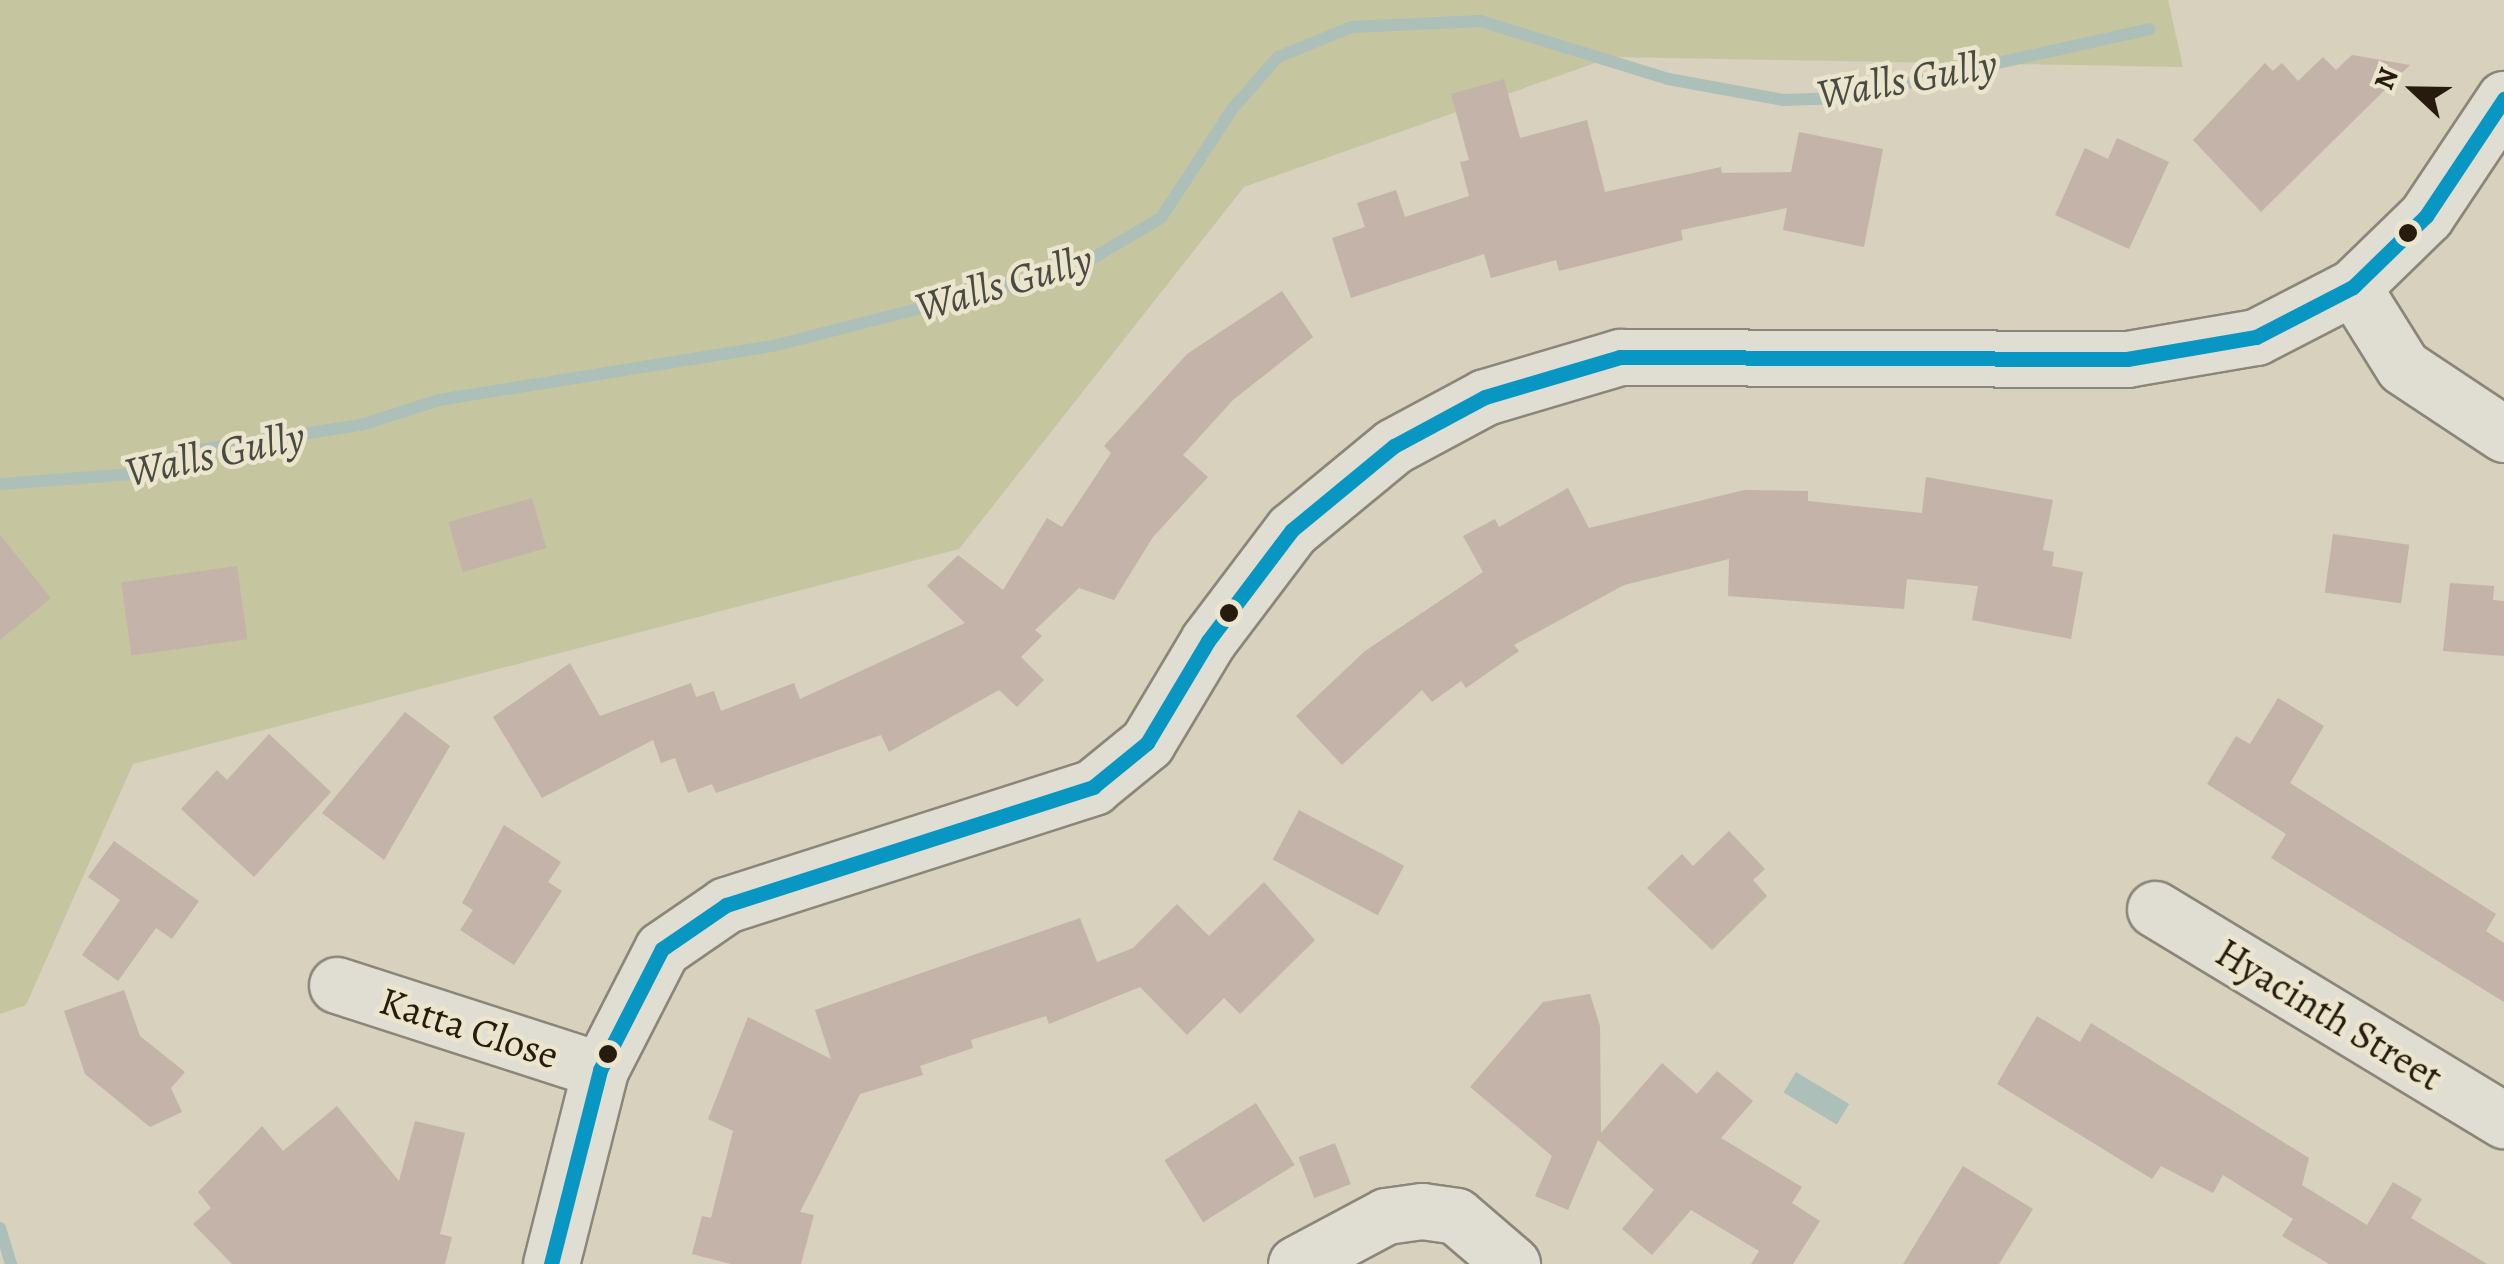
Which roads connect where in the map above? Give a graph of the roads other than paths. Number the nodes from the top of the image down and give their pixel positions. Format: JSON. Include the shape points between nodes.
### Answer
{"nodes":[{"id":1,"x":2504,"y":99,"type":"edge"},
{"id":2,"x":2353,"y":287,"type":"junction"},
{"id":3,"x":2504,"y":434,"type":"edge"},
{"id":4,"x":2155,"y":909,"type":"dead end"},
{"id":5,"x":338,"y":985,"type":"dead end"},
{"id":6,"x":600,"y":1070,"type":"junction"},
{"id":7,"x":2504,"y":1120,"type":"edge"},
{"id":8,"x":551,"y":1264,"type":"edge"},
{"id":9,"x":1296,"y":1264,"type":"edge"},
{"id":10,"x":1512,"y":1264,"type":"edge"}],
"edges":[{"from":1,"to":2,"type":"street","via":[[2426,216]]},
{"from":2,"to":3,"type":"street","via":[[2403,367]]},
{"from":2,"to":6,"type":"street","via":[[2256,337],[2202,352],[2127,359],[1693,351],[1620,356],[1485,397],[1361,468],[1292,530],[1208,641],[1147,743],[1119,768],[1030,812],[726,905],[662,948],[633,993]]},
{"from":4,"to":7,"type":"street","name":"Hyacinth Street"},
{"from":5,"to":6,"type":"street","name":"Katta Close"},
{"from":6,"to":8,"type":"street"},
{"from":9,"to":10,"type":"street","via":[[1386,1216],[1422,1211],[1456,1216]]}]}
